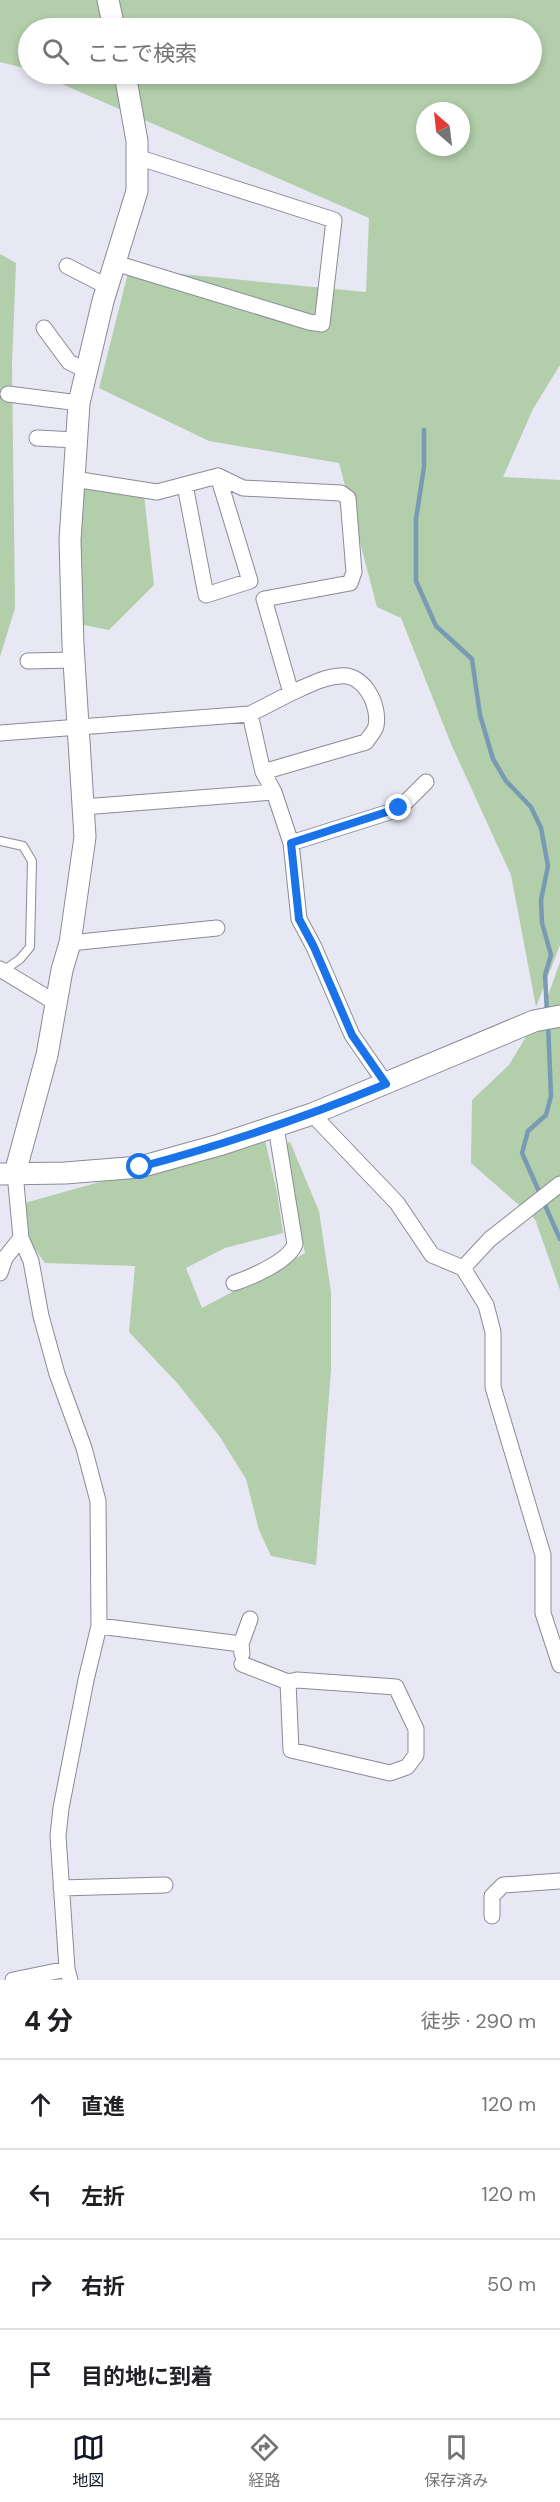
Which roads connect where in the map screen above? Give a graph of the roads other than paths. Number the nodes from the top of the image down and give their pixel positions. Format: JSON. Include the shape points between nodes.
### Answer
{"nodes":[{"id":1,"x":108,"y":0,"type":"edge"},
{"id":2,"x":112,"y":18,"type":"edge"},
{"id":3,"x":127,"y":84,"type":"edge"},
{"id":4,"x":137,"y":157,"type":"junction"},
{"id":5,"x":115,"y":262,"type":"junction"},
{"id":6,"x":68,"y":266,"type":"dead end"},
{"id":7,"x":108,"y":288,"type":"junction"},
{"id":8,"x":44,"y":328,"type":"dead end"},
{"id":9,"x":87,"y":371,"type":"junction"},
{"id":10,"x":8,"y":394,"type":"dead end"},
{"id":11,"x":79,"y":403,"type":"junction"},
{"id":12,"x":36,"y":438,"type":"dead end"},
{"id":13,"x":76,"y":440,"type":"junction"},
{"id":14,"x":218,"y":476,"type":"junction"},
{"id":15,"x":74,"y":479,"type":"junction"},
{"id":16,"x":185,"y":485,"type":"junction"},
{"id":17,"x":250,"y":581,"type":"junction"},
{"id":18,"x":264,"y":599,"type":"junction"},
{"id":19,"x":74,"y":660,"type":"junction"},
{"id":20,"x":28,"y":661,"type":"dead end"},
{"id":21,"x":291,"y":693,"type":"junction"},
{"id":22,"x":250,"y":714,"type":"junction"},
{"id":23,"x":79,"y":727,"type":"junction"},
{"id":24,"x":0,"y":732,"type":"edge"},
{"id":25,"x":263,"y":772,"type":"junction"},
{"id":26,"x":426,"y":782,"type":"dead end"},
{"id":27,"x":274,"y":792,"type":"junction"},
{"id":28,"x":83,"y":807,"type":"junction"},
{"id":29,"x":0,"y":841,"type":"edge"},
{"id":30,"x":291,"y":843,"type":"junction"},
{"id":31,"x":217,"y":928,"type":"dead end"},
{"id":32,"x":70,"y":943,"type":"junction"},
{"id":33,"x":1,"y":970,"type":"edge"},
{"id":34,"x":56,"y":1003,"type":"junction"},
{"id":35,"x":560,"y":1016,"type":"edge"},
{"id":36,"x":386,"y":1084,"type":"junction"},
{"id":37,"x":312,"y":1114,"type":"junction"},
{"id":38,"x":276,"y":1127,"type":"junction"},
{"id":39,"x":8,"y":1174,"type":"edge"},
{"id":40,"x":556,"y":1186,"type":"edge"},
{"id":41,"x":21,"y":1238,"type":"junction"},
{"id":42,"x":463,"y":1268,"type":"junction"},
{"id":43,"x":0,"y":1273,"type":"edge"},
{"id":44,"x":234,"y":1283,"type":"dead end"},
{"id":45,"x":250,"y":1619,"type":"dead end"},
{"id":46,"x":99,"y":1626,"type":"junction"},
{"id":47,"x":241,"y":1644,"type":"junction"},
{"id":48,"x":560,"y":1665,"type":"edge"},
{"id":49,"x":288,"y":1682,"type":"junction"},
{"id":50,"x":560,"y":1881,"type":"edge"},
{"id":51,"x":165,"y":1885,"type":"dead end"},
{"id":52,"x":61,"y":1888,"type":"junction"},
{"id":53,"x":492,"y":1916,"type":"dead end"},
{"id":54,"x":68,"y":1975,"type":"edge"},
{"id":55,"x":13,"y":1980,"type":"edge"}],
"edges":[{"from":1,"to":2,"type":"street"},
{"from":3,"to":4,"type":"street"},
{"from":4,"to":5,"type":"street","via":[[137,190]]},
{"from":4,"to":5,"type":"street","via":[[334,220],[322,324]]},
{"from":5,"to":7,"type":"street"},
{"from":6,"to":7,"type":"street"},
{"from":7,"to":9,"type":"street"},
{"from":8,"to":9,"type":"street","via":[[69,362]]},
{"from":9,"to":11,"type":"street"},
{"from":10,"to":11,"type":"street"},
{"from":11,"to":13,"type":"street"},
{"from":12,"to":13,"type":"street"},
{"from":13,"to":15,"type":"street"},
{"from":14,"to":16,"type":"street"},
{"from":14,"to":17,"type":"street"},
{"from":14,"to":18,"type":"street","via":[[243,488],[341,493],[348,498],[354,572],[350,583]]},
{"from":15,"to":16,"type":"street","via":[[157,492]]},
{"from":15,"to":19,"type":"street","via":[[70,540]]},
{"from":16,"to":17,"type":"street","via":[[206,595]]},
{"from":17,"to":18,"type":"street"},
{"from":18,"to":21,"type":"street"},
{"from":19,"to":20,"type":"street"},
{"from":19,"to":23,"type":"street"},
{"from":21,"to":22,"type":"street"},
{"from":21,"to":25,"type":"street","via":[[342,675],[353,678],[369,690],[376,727],[366,742]]},
{"from":22,"to":23,"type":"street"},
{"from":22,"to":25,"type":"street"},
{"from":23,"to":24,"type":"street"},
{"from":23,"to":28,"type":"street"},
{"from":25,"to":27,"type":"street"},
{"from":26,"to":30,"type":"street","via":[[399,808]]},
{"from":27,"to":28,"type":"street"},
{"from":27,"to":30,"type":"street"},
{"from":28,"to":32,"type":"street","via":[[85,837]]},
{"from":29,"to":33,"type":"lane","via":[[23,846],[32,861],[30,947],[20,959]]},
{"from":30,"to":36,"type":"street","via":[[299,919],[352,1035]]},
{"from":31,"to":32,"type":"street"},
{"from":32,"to":34,"type":"street"},
{"from":33,"to":34,"type":"street"},
{"from":34,"to":39,"type":"street","via":[[47,1055]]},
{"from":35,"to":36,"type":"street","via":[[534,1021]]},
{"from":36,"to":37,"type":"street"},
{"from":37,"to":38,"type":"street"},
{"from":37,"to":42,"type":"street","via":[[398,1203],[432,1255]]},
{"from":38,"to":39,"type":"street","via":[[140,1167]]},
{"from":38,"to":44,"type":"street","via":[[296,1244],[292,1252],[252,1277]]},
{"from":39,"to":41,"type":"street"},
{"from":40,"to":42,"type":"street","via":[[490,1239]]},
{"from":41,"to":43,"type":"street","via":[[5,1258]]},
{"from":41,"to":46,"type":"street","via":[[31,1261],[57,1374],[98,1501]]},
{"from":42,"to":48,"type":"street","via":[[486,1305],[493,1332],[493,1387],[543,1555],[543,1613]]},
{"from":45,"to":47,"type":"street"},
{"from":46,"to":47,"type":"street"},
{"from":46,"to":52,"type":"street","via":[[60,1808]]},
{"from":47,"to":49,"type":"street","via":[[240,1668]]},
{"from":49,"to":49,"type":"street","via":[[396,1687],[416,1729],[416,1755],[407,1767],[390,1773],[291,1750]]},
{"from":50,"to":53,"type":"street","via":[[503,1885],[492,1896]]},
{"from":51,"to":52,"type":"street"},
{"from":52,"to":54,"type":"street"},
{"from":54,"to":55,"type":"street"}]}
